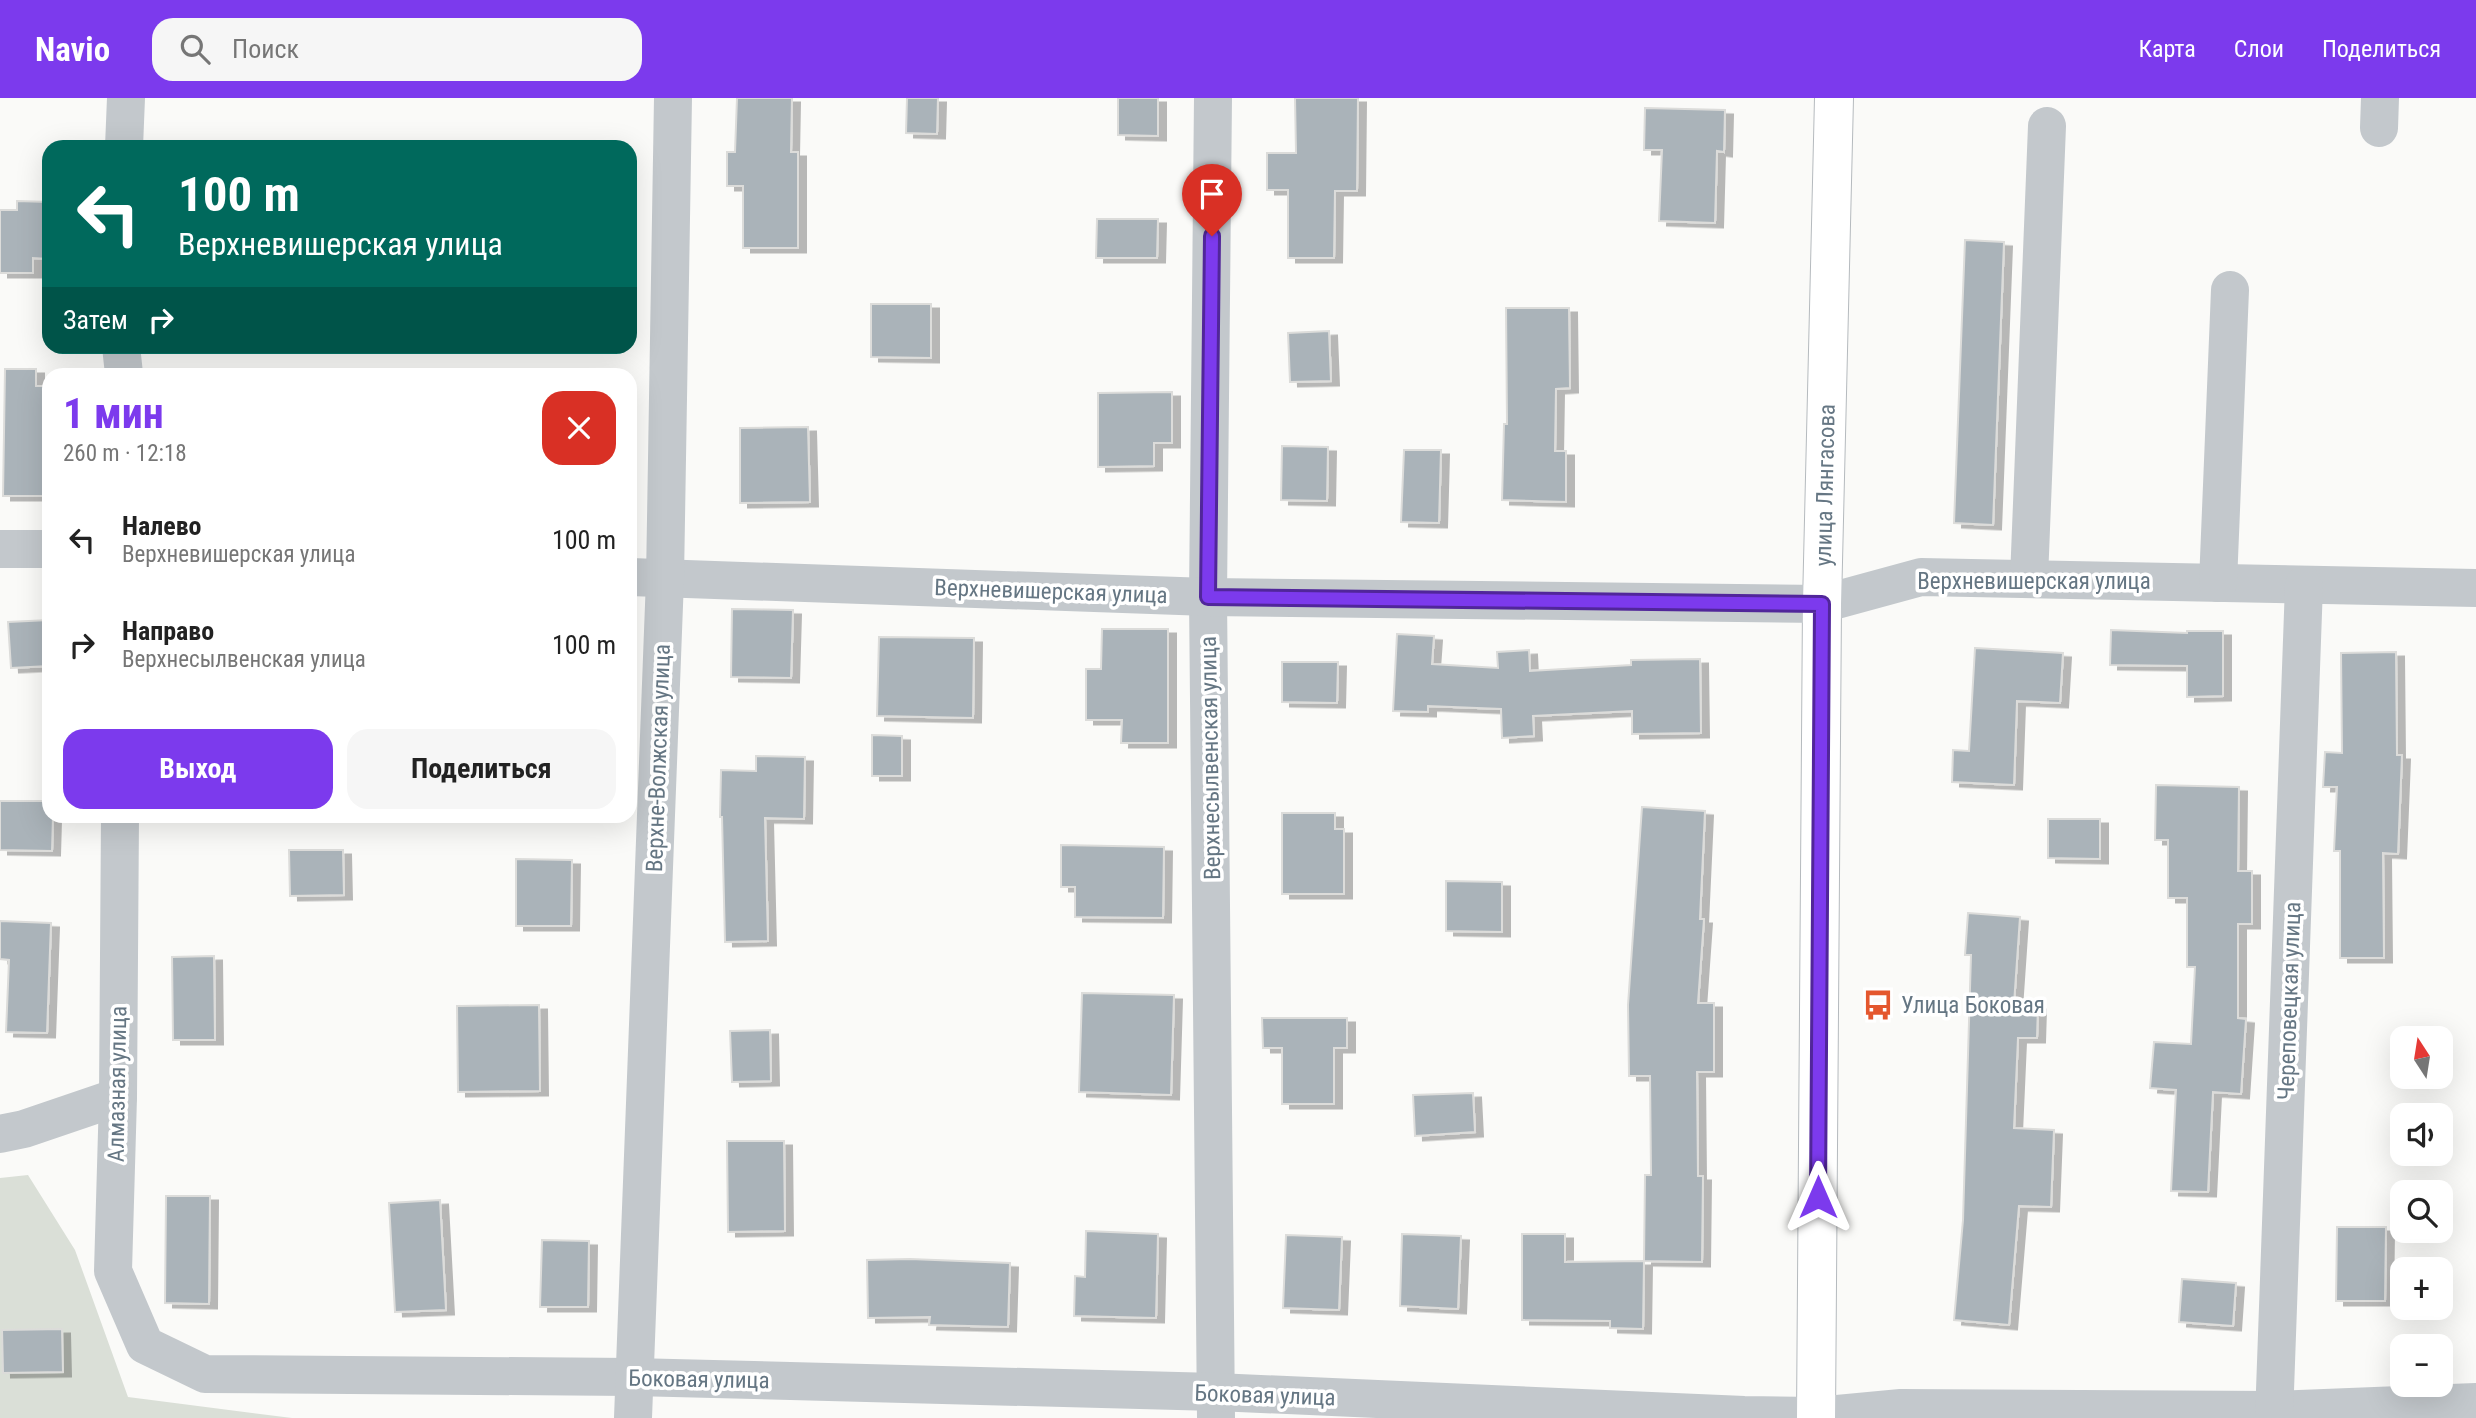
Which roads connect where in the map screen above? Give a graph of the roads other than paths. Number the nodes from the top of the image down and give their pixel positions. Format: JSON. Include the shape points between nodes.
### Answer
{"nodes":[{"id":1,"x":125,"y":98,"type":"edge"},
{"id":2,"x":673,"y":98,"type":"edge"},
{"id":3,"x":1213,"y":98,"type":"edge"},
{"id":4,"x":1834,"y":98,"type":"edge"},
{"id":5,"x":2048,"y":126,"type":"dead end"},
{"id":6,"x":124,"y":140,"type":"edge"},
{"id":7,"x":2230,"y":290,"type":"dead end"},
{"id":8,"x":0,"y":549,"type":"edge"},
{"id":9,"x":42,"y":549,"type":"edge"},
{"id":10,"x":648,"y":578,"type":"edge"},
{"id":11,"x":2029,"y":579,"type":"junction"},
{"id":12,"x":2218,"y":583,"type":"junction"},
{"id":13,"x":2304,"y":585,"type":"junction"},
{"id":14,"x":2476,"y":588,"type":"edge"},
{"id":15,"x":1208,"y":597,"type":"junction"},
{"id":16,"x":1822,"y":604,"type":"junction"},
{"id":17,"x":120,"y":823,"type":"edge"},
{"id":18,"x":118,"y":1097,"type":"junction"},
{"id":19,"x":0,"y":1134,"type":"edge"},
{"id":20,"x":145,"y":1345,"type":"joint"},
{"id":21,"x":634,"y":1377,"type":"junction"},
{"id":22,"x":2476,"y":1402,"type":"edge"},
{"id":23,"x":1216,"y":1405,"type":"edge"},
{"id":24,"x":2274,"y":1414,"type":"edge"},
{"id":25,"x":1816,"y":1417,"type":"edge"},
{"id":26,"x":633,"y":1418,"type":"edge"}],
"edges":[{"from":1,"to":6,"type":"street"},
{"from":2,"to":10,"type":"street","name":"Верхне-Волжская улица"},
{"from":3,"to":15,"type":"street","name":"Верхнесылвенская улица"},
{"from":4,"to":16,"type":"main road","name":"улица Лянгасова"},
{"from":5,"to":11,"type":"street"},
{"from":7,"to":12,"type":"street"},
{"from":8,"to":9,"type":"street"},
{"from":10,"to":15,"type":"street","name":"Верхневишерская улица"},
{"from":10,"to":21,"type":"street","name":"Верхне-Волжская улица"},
{"from":11,"to":12,"type":"street","name":"Верхневишерская улица"},
{"from":11,"to":16,"type":"street","name":"Верхневишерская улица","via":[[1921,577]]},
{"from":12,"to":13,"type":"street","name":"Верхневишерская улица"},
{"from":13,"to":14,"type":"street","name":"Верхневишерская улица"},
{"from":13,"to":24,"type":"street","name":"Череповецкая улица"},
{"from":15,"to":16,"type":"street","name":"Верхневишерская улица"},
{"from":15,"to":23,"type":"street","name":"Верхнесылвенская улица"},
{"from":16,"to":25,"type":"main road","name":"улица Лянгасова"},
{"from":17,"to":18,"type":"street","name":"Алмазная улица"},
{"from":18,"to":19,"type":"street"},
{"from":18,"to":20,"type":"street","name":"Алмазная улица","via":[[113,1271]]},
{"from":20,"to":21,"type":"street","name":"Боковая улица","via":[[205,1374]]},
{"from":21,"to":23,"type":"street","name":"Боковая улица"},
{"from":21,"to":26,"type":"street","name":"Верхне-Волжская улица"},
{"from":22,"to":24,"type":"street","name":"Боковая улица"},
{"from":23,"to":25,"type":"street","name":"Боковая улица"},
{"from":24,"to":25,"type":"street","name":"Боковая улица","via":[[1901,1408]]}]}
